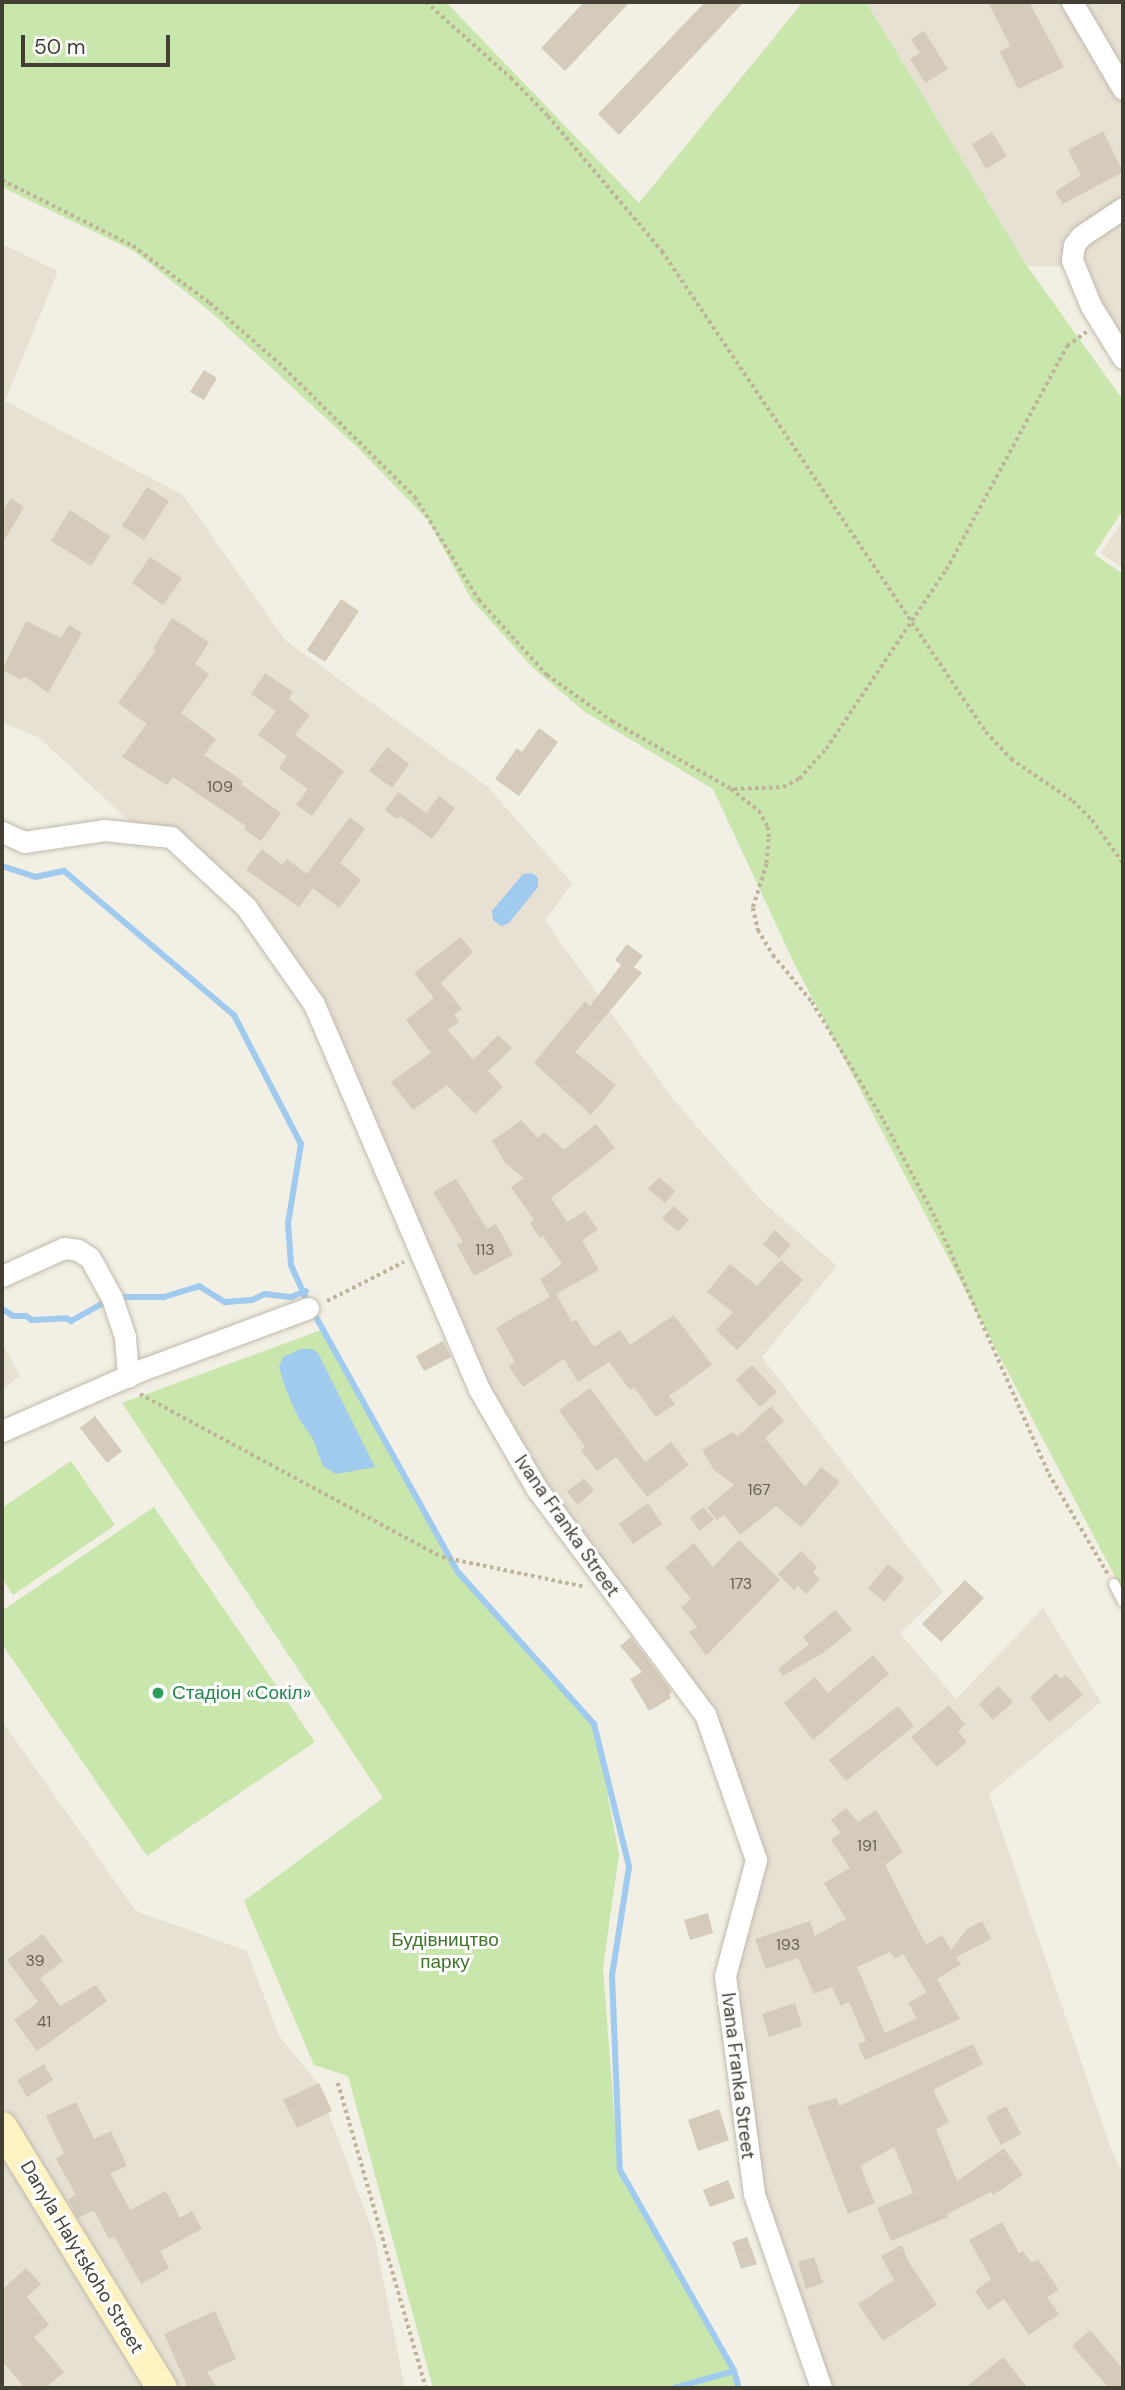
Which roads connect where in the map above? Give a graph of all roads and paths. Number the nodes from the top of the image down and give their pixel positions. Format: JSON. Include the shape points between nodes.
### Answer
{"nodes":[{"id":1,"x":426,"y":2,"type":"edge"},
{"id":2,"x":1073,"y":2,"type":"edge"},
{"id":3,"x":1123,"y":89,"type":"edge"},
{"id":4,"x":2,"y":180,"type":"edge"},
{"id":5,"x":1123,"y":208,"type":"edge"},
{"id":6,"x":1102,"y":325,"type":"junction"},
{"id":7,"x":1123,"y":358,"type":"edge"},
{"id":8,"x":914,"y":621,"type":"junction"},
{"id":9,"x":732,"y":789,"type":"junction"},
{"id":10,"x":2,"y":832,"type":"edge"},
{"id":11,"x":1123,"y":863,"type":"edge"},
{"id":12,"x":422,"y":1253,"type":"junction"},
{"id":13,"x":2,"y":1276,"type":"edge"},
{"id":14,"x":330,"y":1300,"type":"dead end"},
{"id":15,"x":308,"y":1308,"type":"dead end"},
{"id":16,"x":122,"y":1379,"type":"junction"},
{"id":17,"x":2,"y":1431,"type":"edge"},
{"id":18,"x":1114,"y":1584,"type":"joint"},
{"id":19,"x":614,"y":1593,"type":"junction"},
{"id":20,"x":1123,"y":1602,"type":"edge"},
{"id":21,"x":338,"y":2083,"type":"dead end"},
{"id":22,"x":2,"y":2127,"type":"edge"},
{"id":23,"x":162,"y":2388,"type":"edge"},
{"id":24,"x":426,"y":2388,"type":"edge"},
{"id":25,"x":821,"y":2388,"type":"edge"}],
"edges":[{"from":1,"to":8,"type":"path","via":[[548,116],[662,251]]},
{"from":2,"to":3,"type":"street"},
{"from":4,"to":9,"type":"path","via":[[134,246],[210,303],[279,363],[415,497],[479,600],[547,675],[612,721]]},
{"from":5,"to":6,"type":"street","via":[[1081,236],[1074,246],[1072,260]]},
{"from":6,"to":7,"type":"street"},
{"from":6,"to":8,"type":"path","via":[[1067,346],[983,505]]},
{"from":8,"to":9,"type":"path","via":[[826,749],[799,779],[765,790]]},
{"from":8,"to":11,"type":"path","via":[[986,732],[1012,759],[1073,801]]},
{"from":9,"to":18,"type":"path","via":[[759,811],[768,827],[767,864],[753,908],[758,930],[812,1002],[884,1121],[936,1219],[1049,1474]]},
{"from":10,"to":12,"type":"street","name":"Ivana Franka Street","via":[[24,842],[104,830],[171,837],[246,907],[314,1004]]},
{"from":12,"to":14,"type":"path"},
{"from":12,"to":19,"type":"street","name":"Ivana Franka Street","via":[[479,1389],[537,1489]]},
{"from":13,"to":16,"type":"street","via":[[64,1248],[90,1258],[113,1298],[125,1337]]},
{"from":15,"to":16,"type":"street"},
{"from":16,"to":17,"type":"street"},
{"from":16,"to":19,"type":"path","via":[[442,1557]]},
{"from":18,"to":20,"type":"lane"},
{"from":19,"to":25,"type":"street","name":"Ivana Franka Street","via":[[705,1714],[756,1860],[725,1976],[754,2194]]},
{"from":21,"to":24,"type":"path"},
{"from":22,"to":23,"type":"street","name":"Danyla Halytskoho Street"}]}
